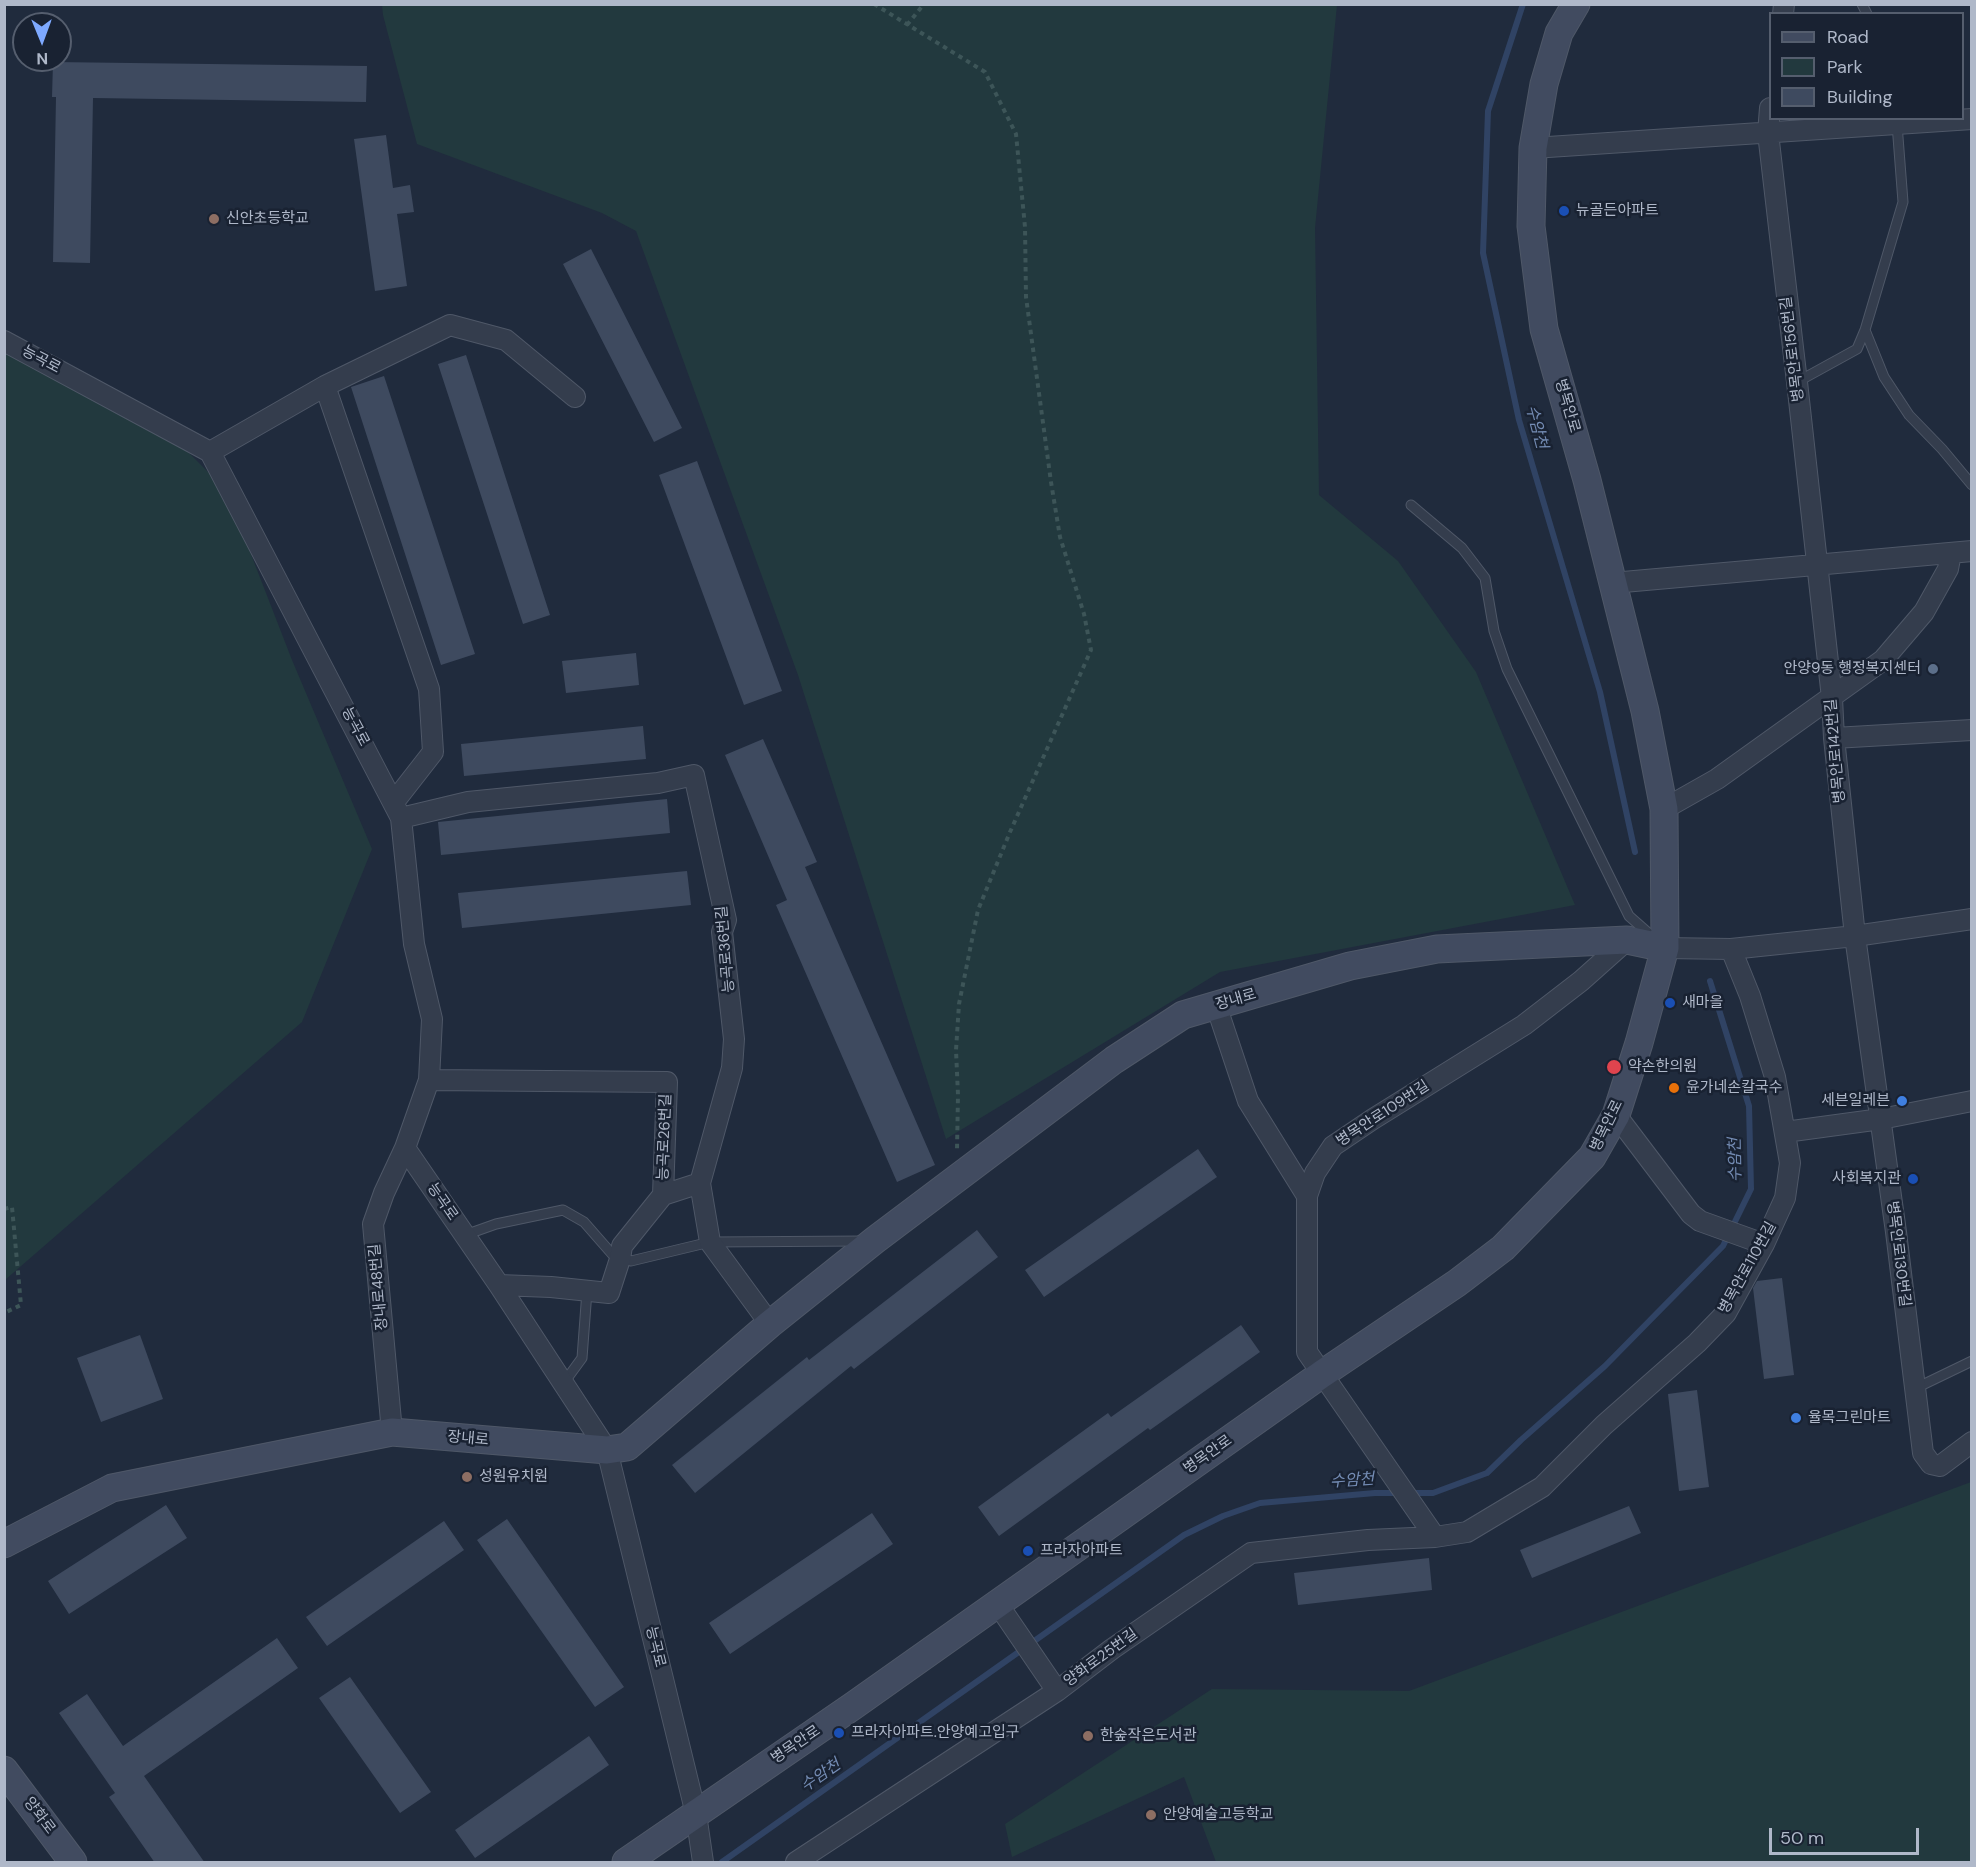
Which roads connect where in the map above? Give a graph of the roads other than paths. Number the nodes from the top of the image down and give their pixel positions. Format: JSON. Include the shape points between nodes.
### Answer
{"nodes":[{"id":1,"x":1576,"y":4,"type":"edge"},
{"id":2,"x":1769,"y":120,"type":"edge"},
{"id":3,"x":1896,"y":120,"type":"edge"},
{"id":4,"x":1768,"y":133,"type":"junction"},
{"id":5,"x":1533,"y":148,"type":"junction"},
{"id":6,"x":1864,"y":330,"type":"junction"},
{"id":7,"x":4,"y":340,"type":"edge"},
{"id":8,"x":1797,"y":382,"type":"junction"},
{"id":9,"x":325,"y":386,"type":"junction"},
{"id":10,"x":575,"y":397,"type":"dead end"},
{"id":11,"x":210,"y":452,"type":"junction"},
{"id":12,"x":1971,"y":485,"type":"edge"},
{"id":13,"x":1410,"y":505,"type":"dead end"},
{"id":14,"x":1971,"y":551,"type":"edge"},
{"id":15,"x":1951,"y":553,"type":"junction"},
{"id":16,"x":1817,"y":565,"type":"junction"},
{"id":17,"x":1612,"y":583,"type":"junction"},
{"id":18,"x":1832,"y":698,"type":"junction"},
{"id":19,"x":1971,"y":730,"type":"edge"},
{"id":20,"x":1834,"y":738,"type":"junction"},
{"id":21,"x":1664,"y":808,"type":"junction"},
{"id":22,"x":398,"y":810,"type":"junction"},
{"id":23,"x":1971,"y":919,"type":"edge"},
{"id":24,"x":1855,"y":936,"type":"junction"},
{"id":25,"x":1627,"y":940,"type":"junction"},
{"id":26,"x":1665,"y":948,"type":"junction"},
{"id":27,"x":1731,"y":949,"type":"junction"},
{"id":28,"x":1216,"y":1005,"type":"junction"},
{"id":29,"x":429,"y":1080,"type":"junction"},
{"id":30,"x":1971,"y":1101,"type":"edge"},
{"id":31,"x":1616,"y":1115,"type":"junction"},
{"id":32,"x":1881,"y":1119,"type":"junction"},
{"id":33,"x":1785,"y":1132,"type":"junction"},
{"id":34,"x":405,"y":1148,"type":"junction"},
{"id":35,"x":700,"y":1183,"type":"junction"},
{"id":36,"x":663,"y":1195,"type":"junction"},
{"id":37,"x":1307,"y":1196,"type":"junction"},
{"id":38,"x":465,"y":1235,"type":"junction"},
{"id":39,"x":875,"y":1240,"type":"junction"},
{"id":40,"x":710,"y":1242,"type":"junction"},
{"id":41,"x":1758,"y":1242,"type":"junction"},
{"id":42,"x":620,"y":1258,"type":"junction"},
{"id":43,"x":499,"y":1285,"type":"junction"},
{"id":44,"x":587,"y":1291,"type":"junction"},
{"id":45,"x":770,"y":1324,"type":"junction"},
{"id":46,"x":1971,"y":1361,"type":"edge"},
{"id":47,"x":1322,"y":1374,"type":"junction"},
{"id":48,"x":564,"y":1384,"type":"junction"},
{"id":49,"x":1914,"y":1389,"type":"junction"},
{"id":50,"x":392,"y":1432,"type":"junction"},
{"id":51,"x":1971,"y":1442,"type":"edge"},
{"id":52,"x":607,"y":1450,"type":"junction"},
{"id":53,"x":1435,"y":1537,"type":"junction"},
{"id":54,"x":4,"y":1544,"type":"edge"},
{"id":55,"x":997,"y":1603,"type":"junction"},
{"id":56,"x":1057,"y":1691,"type":"junction"},
{"id":57,"x":4,"y":1770,"type":"edge"},
{"id":58,"x":696,"y":1814,"type":"junction"},
{"id":59,"x":702,"y":1854,"type":"edge"},
{"id":60,"x":73,"y":1863,"type":"edge"},
{"id":61,"x":626,"y":1863,"type":"edge"},
{"id":62,"x":796,"y":1863,"type":"edge"}],
"edges":[{"from":1,"to":5,"type":"street","name":"병목안로","via":[[1559,33],[1544,84]]},
{"from":2,"to":4,"type":"street","name":"병목안로156번길"},
{"from":3,"to":4,"type":"street"},
{"from":3,"to":6,"type":"lane","via":[[1903,202]]},
{"from":4,"to":5,"type":"street"},
{"from":4,"to":8,"type":"street","name":"병목안로156번길"},
{"from":5,"to":17,"type":"street","name":"병목안로","via":[[1531,226],[1544,329]]},
{"from":6,"to":8,"type":"lane","via":[[1857,348]]},
{"from":6,"to":12,"type":"lane","via":[[1884,377],[1909,415]]},
{"from":7,"to":11,"type":"street","name":"능곡로"},
{"from":8,"to":16,"type":"street","name":"병목안로156번길"},
{"from":9,"to":10,"type":"street","via":[[450,325],[506,340]]},
{"from":9,"to":11,"type":"street"},
{"from":9,"to":22,"type":"street","via":[[429,689],[433,753]]},
{"from":11,"to":22,"type":"street","name":"능곡로"},
{"from":13,"to":26,"type":"lane","via":[[1462,548],[1485,578],[1494,631],[1539,738],[1629,916]]},
{"from":14,"to":15,"type":"street"},
{"from":15,"to":16,"type":"street"},
{"from":15,"to":18,"type":"street","via":[[1948,569],[1924,612],[1883,660]]},
{"from":16,"to":17,"type":"street"},
{"from":16,"to":18,"type":"street","name":"병목안로142번길"},
{"from":17,"to":21,"type":"street","name":"병목안로","via":[[1645,711]]},
{"from":18,"to":20,"type":"street","name":"병목안로142번길"},
{"from":18,"to":21,"type":"street","via":[[1717,779]]},
{"from":19,"to":20,"type":"street"},
{"from":20,"to":24,"type":"street","name":"병목안로142번길"},
{"from":21,"to":26,"type":"street","name":"병목안로"},
{"from":22,"to":29,"type":"street","name":"능곡로","via":[[414,944],[432,1019]]},
{"from":22,"to":35,"type":"street","name":"능곡로36번길","via":[[658,783],[694,775],[726,920],[722,932],[734,1039],[732,1068]]},
{"from":23,"to":24,"type":"street"},
{"from":24,"to":27,"type":"street"},
{"from":24,"to":32,"type":"street","name":"병목안로130번길"},
{"from":25,"to":26,"type":"street","name":"장내로"},
{"from":25,"to":28,"type":"street","name":"장내로","via":[[1437,949],[1350,966]]},
{"from":25,"to":37,"type":"street","name":"병목안로109번길","via":[[1524,1025],[1333,1146],[1315,1173]]},
{"from":26,"to":27,"type":"street"},
{"from":26,"to":31,"type":"street","name":"병목안로"},
{"from":27,"to":33,"type":"street","name":"병목안로110번길","via":[[1775,1077]]},
{"from":28,"to":37,"type":"street","via":[[1248,1101]]},
{"from":28,"to":39,"type":"street","name":"장내로","via":[[1183,1015],[1114,1060]]},
{"from":29,"to":34,"type":"street","name":"능곡로"},
{"from":29,"to":36,"type":"street","name":"능곡로26번길","via":[[667,1082]]},
{"from":30,"to":32,"type":"street"},
{"from":31,"to":41,"type":"street","via":[[1691,1214]]},
{"from":31,"to":47,"type":"street","name":"병목안로","via":[[1592,1157],[1503,1248]]},
{"from":32,"to":33,"type":"street"},
{"from":32,"to":49,"type":"street","name":"병목안로130번길"},
{"from":33,"to":41,"type":"street","name":"병목안로110번길","via":[[1790,1163],[1785,1198]]},
{"from":34,"to":38,"type":"street","name":"능곡로"},
{"from":34,"to":50,"type":"street","name":"장내로48번길","via":[[373,1224]]},
{"from":35,"to":36,"type":"street"},
{"from":35,"to":40,"type":"street","name":"능곡로36번길"},
{"from":36,"to":42,"type":"street","name":"능곡로26번길","via":[[622,1246]]},
{"from":37,"to":47,"type":"street","name":"병목안로109번길","via":[[1306,1352]]},
{"from":38,"to":42,"type":"lane","name":"능곡로","via":[[563,1210],[584,1222],[605,1248]]},
{"from":38,"to":43,"type":"street","name":"능곡로"},
{"from":39,"to":40,"type":"lane"},
{"from":39,"to":45,"type":"street","name":"장내로"},
{"from":40,"to":42,"type":"lane","via":[[631,1261]]},
{"from":40,"to":45,"type":"street","name":"능곡로36번길"},
{"from":41,"to":53,"type":"street","name":"병목안로110번길","via":[[1726,1313],[1542,1487],[1467,1532]]},
{"from":42,"to":44,"type":"street","name":"능곡로26번길","via":[[609,1293]]},
{"from":43,"to":44,"type":"street"},
{"from":43,"to":48,"type":"street","name":"능곡로"},
{"from":44,"to":48,"type":"lane","via":[[582,1358]]},
{"from":45,"to":52,"type":"street","name":"장내로","via":[[627,1448]]},
{"from":46,"to":49,"type":"lane"},
{"from":47,"to":53,"type":"street"},
{"from":47,"to":55,"type":"street","name":"병목안로"},
{"from":48,"to":52,"type":"street","name":"능곡로"},
{"from":49,"to":51,"type":"street","name":"병목안로130번길","via":[[1923,1453],[1930,1464],[1940,1466]]},
{"from":50,"to":52,"type":"street","name":"장내로"},
{"from":50,"to":54,"type":"street","name":"장내로","via":[[112,1488]]},
{"from":52,"to":58,"type":"street","name":"능곡로"},
{"from":53,"to":56,"type":"street","name":"양화로25번길","via":[[1251,1553]]},
{"from":55,"to":56,"type":"street"},
{"from":55,"to":58,"type":"street","name":"병목안로"},
{"from":56,"to":62,"type":"street","name":"양화로25번길"},
{"from":57,"to":60,"type":"street","name":"양화로"},
{"from":58,"to":59,"type":"street","name":"능곡로"},
{"from":58,"to":61,"type":"street","name":"병목안로"}]}
